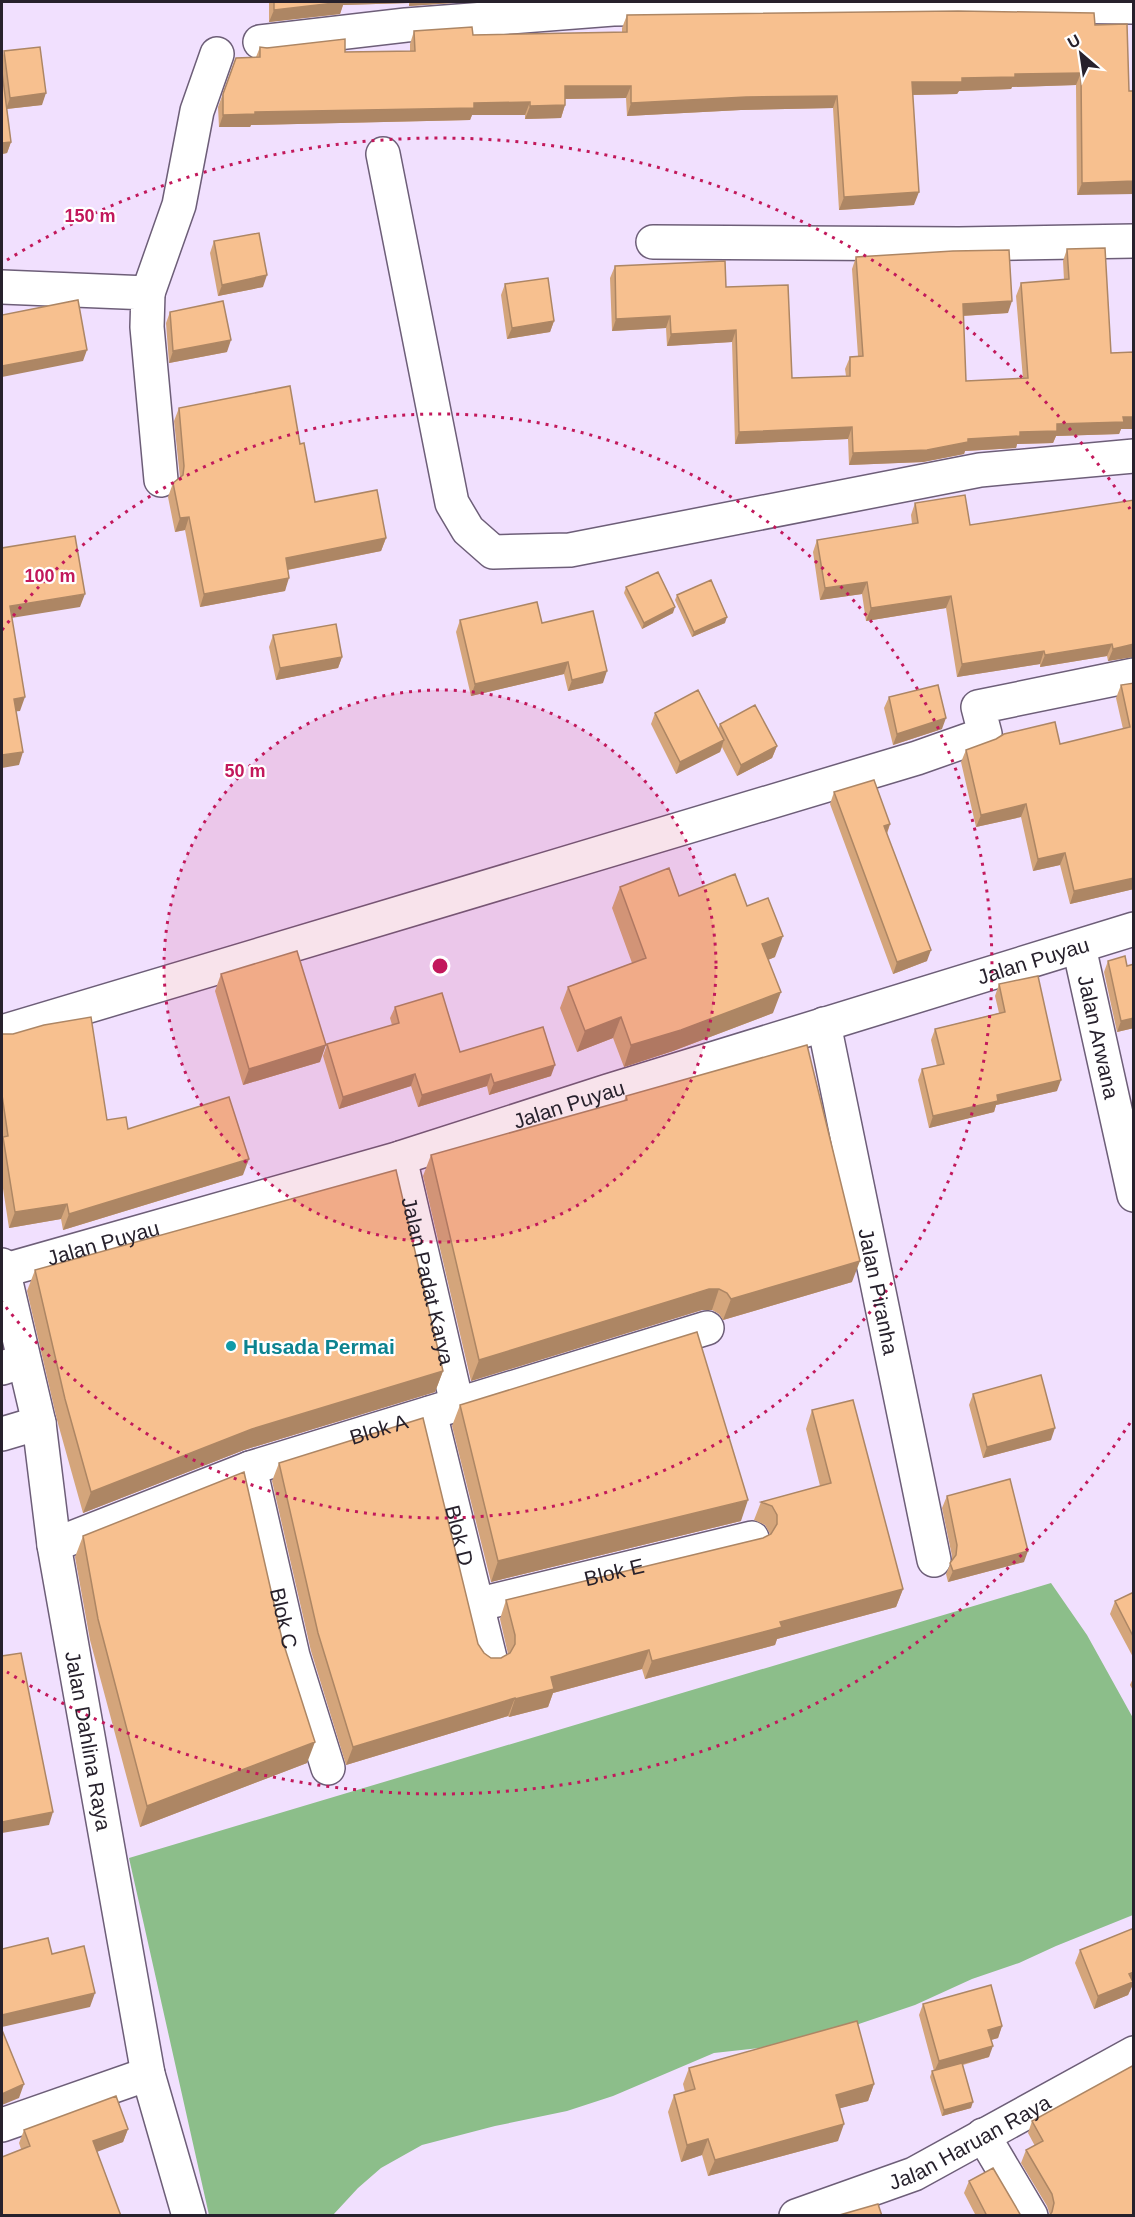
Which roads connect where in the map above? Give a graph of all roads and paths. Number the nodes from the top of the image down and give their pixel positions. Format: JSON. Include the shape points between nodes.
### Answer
{"nodes":[{"id":1,"x":953,"y":3,"type":"edge"},
{"id":2,"x":793,"y":4,"type":"edge"},
{"id":3,"x":613,"y":5,"type":"edge"},
{"id":4,"x":1134,"y":7,"type":"edge"},
{"id":5,"x":405,"y":13,"type":"edge"},
{"id":6,"x":260,"y":42,"type":"dead end"},
{"id":7,"x":217,"y":54,"type":"dead end"},
{"id":8,"x":383,"y":154,"type":"dead end"},
{"id":9,"x":1134,"y":241,"type":"edge"},
{"id":10,"x":653,"y":242,"type":"dead end"},
{"id":11,"x":2,"y":287,"type":"edge"},
{"id":12,"x":148,"y":293,"type":"junction"},
{"id":13,"x":1134,"y":456,"type":"edge"},
{"id":14,"x":161,"y":480,"type":"dead end"},
{"id":15,"x":1134,"y":675,"type":"edge"},
{"id":16,"x":1134,"y":929,"type":"edge"},
{"id":17,"x":1079,"y":947,"type":"junction"},
{"id":18,"x":824,"y":1024,"type":"junction"},
{"id":19,"x":2,"y":1032,"type":"edge"},
{"id":20,"x":400,"y":1158,"type":"junction"},
{"id":21,"x":1134,"y":1195,"type":"edge"},
{"id":22,"x":2,"y":1268,"type":"edge"},
{"id":23,"x":707,"y":1328,"type":"dead end"},
{"id":24,"x":13,"y":1365,"type":"edge"},
{"id":25,"x":443,"y":1409,"type":"junction"},
{"id":26,"x":39,"y":1423,"type":"junction"},
{"id":27,"x":2,"y":1434,"type":"edge"},
{"id":28,"x":250,"y":1468,"type":"junction"},
{"id":29,"x":752,"y":1538,"type":"edge"},
{"id":30,"x":54,"y":1545,"type":"junction"},
{"id":31,"x":934,"y":1560,"type":"dead end"},
{"id":32,"x":476,"y":1605,"type":"junction"},
{"id":33,"x":490,"y":1658,"type":"edge"},
{"id":34,"x":328,"y":1768,"type":"dead end"},
{"id":35,"x":1134,"y":2053,"type":"edge"},
{"id":36,"x":148,"y":2074,"type":"junction"},
{"id":37,"x":2,"y":2125,"type":"edge"},
{"id":38,"x":983,"y":2135,"type":"junction"},
{"id":39,"x":189,"y":2216,"type":"edge"},
{"id":40,"x":796,"y":2216,"type":"edge"},
{"id":41,"x":1031,"y":2216,"type":"edge"}],
"edges":[{"from":1,"to":2,"type":"street"},
{"from":1,"to":4,"type":"street"},
{"from":2,"to":3,"type":"street"},
{"from":3,"to":5,"type":"street"},
{"from":5,"to":6,"type":"street"},
{"from":7,"to":12,"type":"street","via":[[197,111],[179,205]]},
{"from":8,"to":13,"type":"street","via":[[452,503],[468,530],[493,552],[570,550],[980,470]]},
{"from":9,"to":10,"type":"street"},
{"from":11,"to":12,"type":"street"},
{"from":12,"to":14,"type":"street","via":[[147,327]]},
{"from":15,"to":19,"type":"street","via":[[978,707],[985,734],[926,754]]},
{"from":16,"to":17,"type":"street","name":"Jalan Puyau"},
{"from":17,"to":18,"type":"street","name":"Jalan Puyau"},
{"from":17,"to":21,"type":"street","name":"Jalan Arwana"},
{"from":18,"to":20,"type":"street","name":"Jalan Puyau"},
{"from":18,"to":31,"type":"street","name":"Jalan Piranha"},
{"from":20,"to":22,"type":"street","name":"Jalan Puyau"},
{"from":20,"to":25,"type":"street","name":"Jalan Padat Karya"},
{"from":22,"to":24,"type":"street","name":"Jalan Dahlina Raya"},
{"from":23,"to":25,"type":"street","name":"Blok A"},
{"from":24,"to":26,"type":"street","name":"Jalan Dahlina Raya"},
{"from":25,"to":28,"type":"street","name":"Blok A"},
{"from":25,"to":32,"type":"street","name":"Blok D"},
{"from":26,"to":27,"type":"street"},
{"from":26,"to":30,"type":"street","name":"Jalan Dahlina Raya"},
{"from":28,"to":30,"type":"street","name":"Blok A"},
{"from":28,"to":34,"type":"street","name":"Blok C","via":[[293,1656]]},
{"from":29,"to":32,"type":"street","name":"Blok E"},
{"from":30,"to":36,"type":"street","name":"Jalan Dahlina Raya"},
{"from":32,"to":33,"type":"street","name":"Blok D"},
{"from":35,"to":38,"type":"street","name":"Jalan Haruan Raya"},
{"from":36,"to":37,"type":"street"},
{"from":36,"to":39,"type":"street","name":"Jalan Dahlina Raya"},
{"from":38,"to":40,"type":"street","name":"Jalan Haruan Raya","via":[[914,2174]]},
{"from":38,"to":41,"type":"street"}]}
